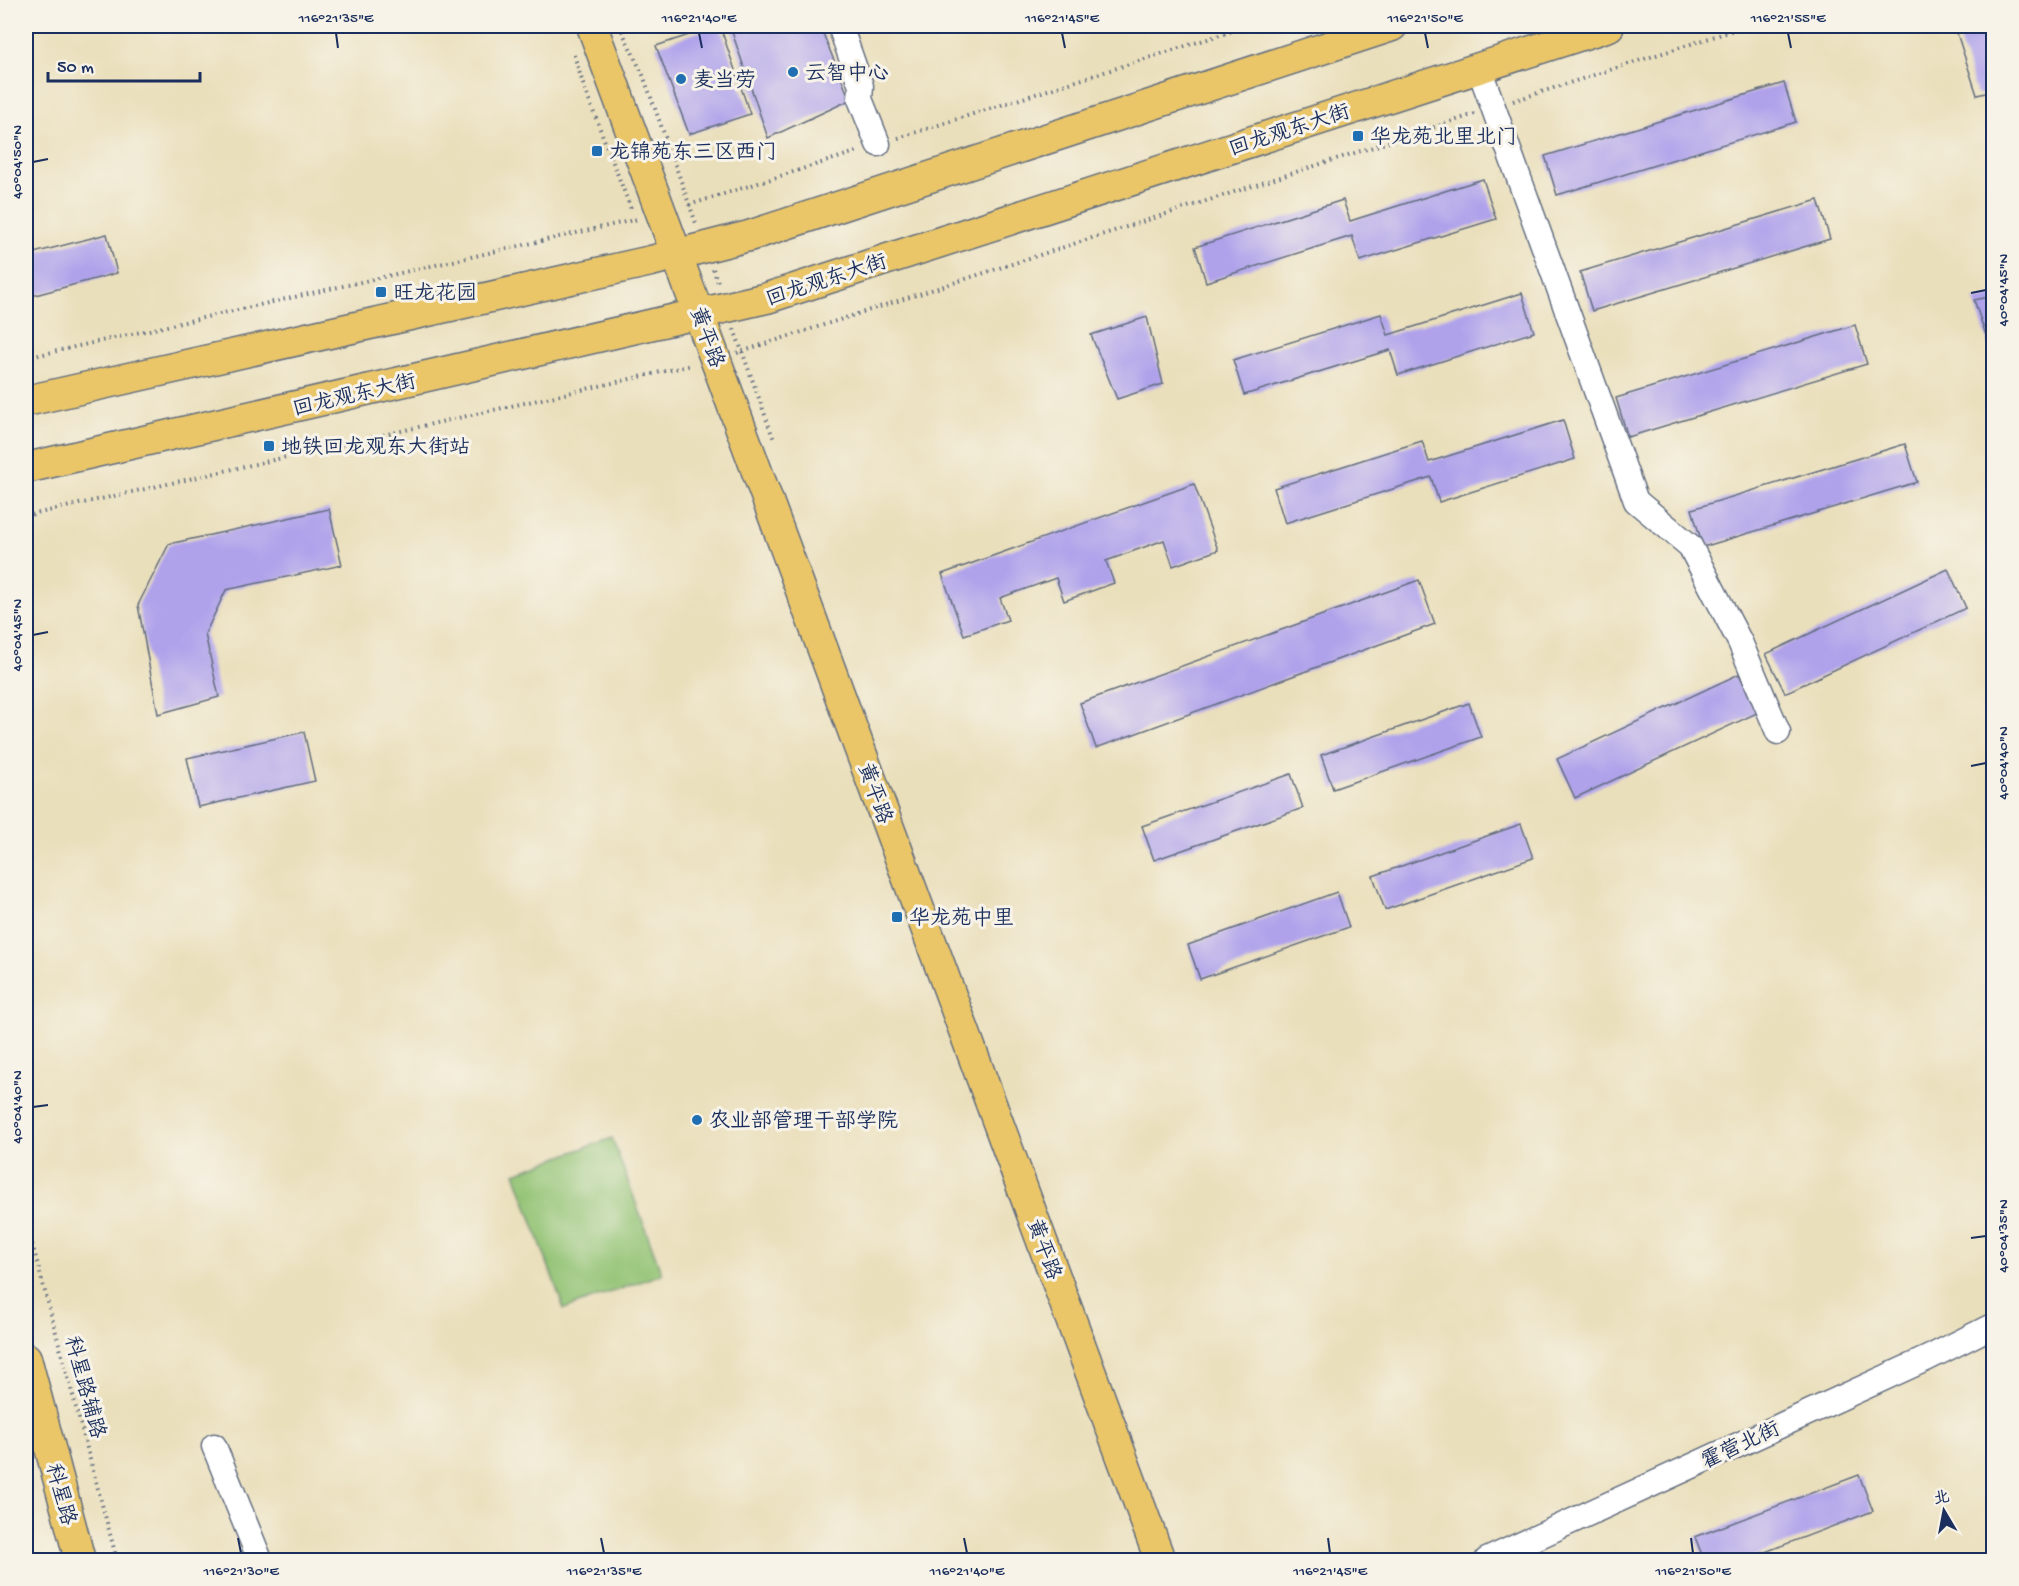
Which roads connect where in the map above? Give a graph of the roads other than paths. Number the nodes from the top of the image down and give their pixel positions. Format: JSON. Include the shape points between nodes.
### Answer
{"nodes":[{"id":1,"x":840,"y":26,"type":"edge"},
{"id":2,"x":1392,"y":26,"type":"edge"},
{"id":3,"x":1610,"y":26,"type":"edge"},
{"id":4,"x":582,"y":36,"type":"edge"},
{"id":5,"x":1479,"y":68,"type":"junction"},
{"id":6,"x":878,"y":144,"type":"road end"},
{"id":7,"x":677,"y":254,"type":"junction"},
{"id":8,"x":700,"y":315,"type":"junction"},
{"id":9,"x":26,"y":401,"type":"edge"},
{"id":10,"x":26,"y":468,"type":"edge"},
{"id":11,"x":1778,"y":732,"type":"dead end"},
{"id":12,"x":1994,"y":1325,"type":"edge"},
{"id":13,"x":26,"y":1358,"type":"edge"},
{"id":14,"x":214,"y":1446,"type":"dead end"},
{"id":15,"x":81,"y":1560,"type":"edge"},
{"id":16,"x":260,"y":1560,"type":"edge"},
{"id":17,"x":1160,"y":1560,"type":"edge"},
{"id":18,"x":1486,"y":1560,"type":"edge"}],
"edges":[{"from":1,"to":6,"type":"street","via":[[861,86],[860,99]]},
{"from":2,"to":7,"type":"main road","via":[[749,236]]},
{"from":3,"to":5,"type":"main road","name":"回龙观东大街"},
{"from":4,"to":7,"type":"main road","name":"黄平路"},
{"from":5,"to":8,"type":"main road","name":"回龙观东大街","via":[[767,298]]},
{"from":5,"to":11,"type":"street","via":[[1636,501],[1690,546],[1740,642]]},
{"from":7,"to":8,"type":"main road","name":"黄平路"},
{"from":7,"to":9,"type":"main road"},
{"from":8,"to":10,"type":"main road","name":"回龙观东大街"},
{"from":8,"to":17,"type":"main road","name":"黄平路"},
{"from":12,"to":18,"type":"street","name":"霍营北街"},
{"from":13,"to":15,"type":"main road","name":"科星路"},
{"from":14,"to":16,"type":"street"}]}
